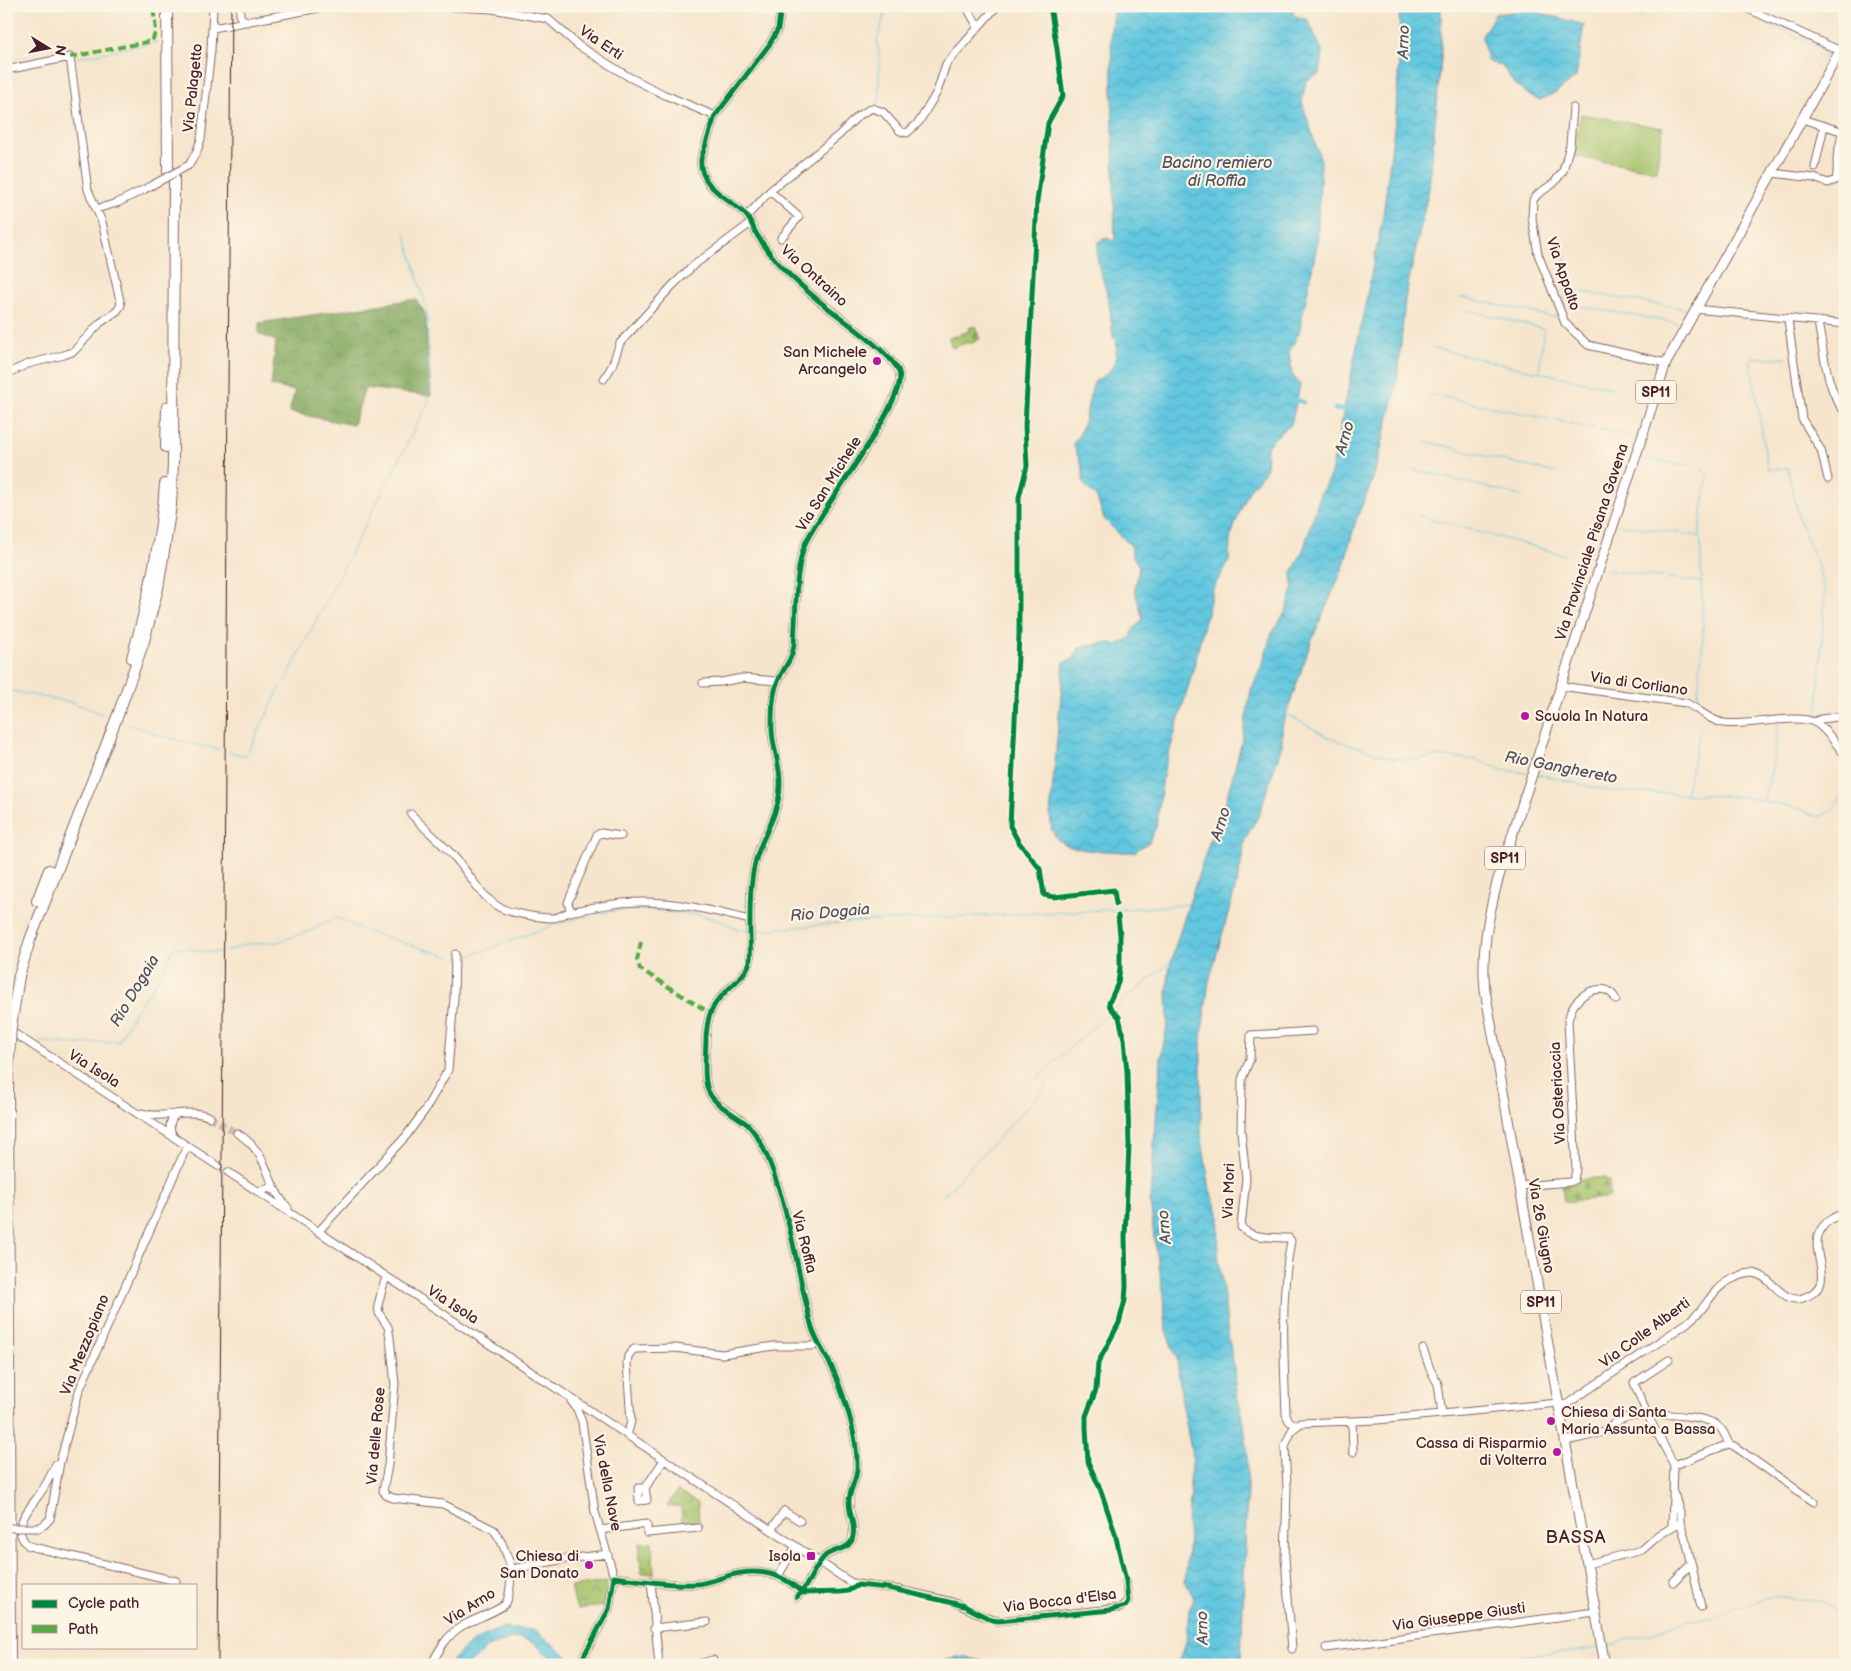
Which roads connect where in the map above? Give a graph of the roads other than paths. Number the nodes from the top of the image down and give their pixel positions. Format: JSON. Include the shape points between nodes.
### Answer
{"nodes":[{"id":1,"x":167,"y":6,"type":"edge"},
{"id":2,"x":173,"y":6,"type":"edge"},
{"id":3,"x":213,"y":6,"type":"edge"},
{"id":4,"x":240,"y":6,"type":"edge"},
{"id":5,"x":330,"y":6,"type":"edge"},
{"id":6,"x":440,"y":6,"type":"edge"},
{"id":7,"x":781,"y":6,"type":"edge"},
{"id":8,"x":966,"y":6,"type":"edge"},
{"id":9,"x":997,"y":6,"type":"edge"},
{"id":10,"x":1742,"y":6,"type":"edge"},
{"id":11,"x":248,"y":22,"type":"junction"},
{"id":12,"x":978,"y":27,"type":"junction"},
{"id":13,"x":212,"y":28,"type":"junction"},
{"id":14,"x":1845,"y":42,"type":"edge"},
{"id":15,"x":1842,"y":52,"type":"edge"},
{"id":16,"x":6,"y":70,"type":"edge"},
{"id":17,"x":1573,"y":108,"type":"dead end"},
{"id":18,"x":715,"y":116,"type":"junction"},
{"id":19,"x":1802,"y":119,"type":"junction"},
{"id":20,"x":1824,"y":126,"type":"junction"},
{"id":21,"x":1815,"y":168,"type":"dead end"},
{"id":22,"x":1772,"y":173,"type":"junction"},
{"id":23,"x":171,"y":175,"type":"junction"},
{"id":24,"x":770,"y":191,"type":"junction"},
{"id":25,"x":96,"y":209,"type":"junction"},
{"id":26,"x":747,"y":216,"type":"junction"},
{"id":27,"x":751,"y":223,"type":"junction"},
{"id":28,"x":781,"y":238,"type":"dead end"},
{"id":29,"x":1695,"y":310,"type":"junction"},
{"id":30,"x":1788,"y":320,"type":"junction"},
{"id":31,"x":1818,"y":322,"type":"junction"},
{"id":32,"x":1845,"y":324,"type":"edge"},
{"id":33,"x":1666,"y":362,"type":"junction"},
{"id":34,"x":6,"y":374,"type":"edge"},
{"id":35,"x":900,"y":378,"type":"joint"},
{"id":36,"x":604,"y":379,"type":"dead end"},
{"id":37,"x":1845,"y":412,"type":"edge"},
{"id":38,"x":1828,"y":480,"type":"dead end"},
{"id":39,"x":778,"y":681,"type":"junction"},
{"id":40,"x":703,"y":683,"type":"dead end"},
{"id":41,"x":1560,"y":686,"type":"junction"},
{"id":42,"x":1845,"y":716,"type":"edge"},
{"id":43,"x":1814,"y":722,"type":"junction"},
{"id":44,"x":1845,"y":755,"type":"edge"},
{"id":45,"x":411,"y":814,"type":"dead end"},
{"id":46,"x":621,"y":836,"type":"dead end"},
{"id":47,"x":570,"y":912,"type":"junction"},
{"id":48,"x":750,"y":924,"type":"junction"},
{"id":49,"x":750,"y":938,"type":"joint"},
{"id":50,"x":1485,"y":939,"type":"joint"},
{"id":51,"x":455,"y":954,"type":"dead end"},
{"id":52,"x":1616,"y":1000,"type":"dead end"},
{"id":53,"x":6,"y":1011,"type":"edge"},
{"id":54,"x":9,"y":1027,"type":"edge"},
{"id":55,"x":1313,"y":1031,"type":"dead end"},
{"id":56,"x":128,"y":1106,"type":"junction"},
{"id":57,"x":180,"y":1113,"type":"junction"},
{"id":58,"x":164,"y":1116,"type":"junction"},
{"id":59,"x":210,"y":1117,"type":"tunnel mouth"},
{"id":60,"x":167,"y":1128,"type":"junction"},
{"id":61,"x":237,"y":1133,"type":"tunnel mouth"},
{"id":62,"x":186,"y":1146,"type":"junction"},
{"id":63,"x":218,"y":1166,"type":"dead end"},
{"id":64,"x":228,"y":1172,"type":"dead end"},
{"id":65,"x":269,"y":1174,"type":"junction"},
{"id":66,"x":1520,"y":1186,"type":"junction"},
{"id":67,"x":276,"y":1191,"type":"junction"},
{"id":68,"x":266,"y":1193,"type":"junction"},
{"id":69,"x":1845,"y":1214,"type":"edge"},
{"id":70,"x":299,"y":1219,"type":"junction"},
{"id":71,"x":318,"y":1232,"type":"junction"},
{"id":72,"x":386,"y":1278,"type":"junction"},
{"id":73,"x":818,"y":1344,"type":"junction"},
{"id":74,"x":1423,"y":1349,"type":"dead end"},
{"id":75,"x":1669,"y":1360,"type":"dead end"},
{"id":76,"x":563,"y":1394,"type":"junction"},
{"id":77,"x":1558,"y":1405,"type":"junction"},
{"id":78,"x":592,"y":1412,"type":"junction"},
{"id":79,"x":1442,"y":1414,"type":"junction"},
{"id":80,"x":1647,"y":1414,"type":"junction"},
{"id":81,"x":599,"y":1418,"type":"junction"},
{"id":82,"x":581,"y":1419,"type":"junction"},
{"id":83,"x":1352,"y":1421,"type":"junction"},
{"id":84,"x":1297,"y":1426,"type":"junction"},
{"id":85,"x":627,"y":1436,"type":"junction"},
{"id":86,"x":1565,"y":1441,"type":"junction"},
{"id":87,"x":1729,"y":1444,"type":"junction"},
{"id":88,"x":63,"y":1450,"type":"junction"},
{"id":89,"x":1353,"y":1452,"type":"dead end"},
{"id":90,"x":664,"y":1460,"type":"junction"},
{"id":91,"x":1674,"y":1465,"type":"junction"},
{"id":92,"x":645,"y":1488,"type":"dead end"},
{"id":93,"x":1673,"y":1491,"type":"junction"},
{"id":94,"x":1814,"y":1502,"type":"dead end"},
{"id":95,"x":800,"y":1521,"type":"dead end"},
{"id":96,"x":1680,"y":1522,"type":"junction"},
{"id":97,"x":1672,"y":1527,"type":"junction"},
{"id":98,"x":6,"y":1528,"type":"edge"},
{"id":99,"x":698,"y":1528,"type":"dead end"},
{"id":100,"x":600,"y":1530,"type":"junction"},
{"id":101,"x":771,"y":1530,"type":"junction"},
{"id":102,"x":796,"y":1546,"type":"junction"},
{"id":103,"x":608,"y":1554,"type":"junction"},
{"id":104,"x":819,"y":1563,"type":"junction"},
{"id":105,"x":1587,"y":1564,"type":"junction"},
{"id":106,"x":1691,"y":1564,"type":"junction"},
{"id":107,"x":512,"y":1569,"type":"junction"},
{"id":108,"x":778,"y":1576,"type":"junction"},
{"id":109,"x":614,"y":1577,"type":"junction"},
{"id":110,"x":176,"y":1581,"type":"dead end"},
{"id":111,"x":651,"y":1581,"type":"junction"},
{"id":112,"x":1126,"y":1582,"type":"dead end"},
{"id":113,"x":1673,"y":1582,"type":"dead end"},
{"id":114,"x":1701,"y":1607,"type":"dead end"},
{"id":115,"x":1596,"y":1612,"type":"junction"},
{"id":116,"x":707,"y":1622,"type":"dead end"},
{"id":117,"x":654,"y":1628,"type":"junction"},
{"id":118,"x":1326,"y":1648,"type":"dead end"},
{"id":119,"x":1292,"y":1649,"type":"dead end"},
{"id":120,"x":713,"y":1660,"type":"dead end"},
{"id":121,"x":580,"y":1663,"type":"edge"},
{"id":122,"x":10,"y":1665,"type":"edge"},
{"id":123,"x":431,"y":1665,"type":"edge"},
{"id":124,"x":659,"y":1665,"type":"edge"},
{"id":125,"x":694,"y":1665,"type":"edge"},
{"id":126,"x":1605,"y":1665,"type":"edge"}],
"edges":[{"from":1,"to":23,"type":"highway"},
{"from":2,"to":23,"type":"highway"},
{"from":3,"to":13,"type":"street","name":"Via Palagetto"},
{"from":4,"to":11,"type":"street","via":[[240,17]]},
{"from":5,"to":11,"type":"street"},
{"from":6,"to":18,"type":"street","name":"Via Erti","via":[[492,9],[548,19],[579,46],[629,77]]},
{"from":7,"to":18,"type":"street","name":"Via Ontraino","via":[[778,28],[769,45]]},
{"from":8,"to":12,"type":"street"},
{"from":9,"to":12,"type":"street"},
{"from":10,"to":15,"type":"street"},
{"from":11,"to":13,"type":"street"},
{"from":12,"to":24,"type":"street","via":[[946,64],[937,92],[912,130],[907,133],[900,131],[883,112],[872,108],[858,116]]},
{"from":13,"to":25,"type":"street","name":"Via Palagetto","bridge":true,"via":[[202,139],[189,165],[117,203]]},
{"from":14,"to":15,"type":"main road","name":"Via Provinciale Pisana Gavena","number":"SP11"},
{"from":15,"to":19,"type":"main road","name":"Via Provinciale Pisana Gavena","number":"SP11"},
{"from":16,"to":25,"type":"street","via":[[70,57],[88,190]]},
{"from":17,"to":33,"type":"street","name":"Via Appalto","via":[[1569,154],[1563,171],[1533,200],[1532,218],[1538,254],[1565,323],[1588,345]]},
{"from":18,"to":26,"type":"street","name":"Via Ontraino","via":[[701,159],[702,173],[713,188]]},
{"from":19,"to":20,"type":"street"},
{"from":19,"to":22,"type":"main road","name":"Via Provinciale Pisana Gavena","number":"SP11"},
{"from":20,"to":21,"type":"street"},
{"from":20,"to":22,"type":"street","via":[[1841,132],[1842,136],[1836,180],[1828,183]]},
{"from":22,"to":29,"type":"main road","name":"Via Provinciale Pisana Gavena","number":"SP11"},
{"from":23,"to":53,"type":"highway","via":[[166,465],[152,583],[123,684],[25,935]]},
{"from":23,"to":54,"type":"highway","via":[[173,463],[171,505],[158,588],[129,686],[30,940]]},
{"from":24,"to":26,"type":"street"},
{"from":24,"to":28,"type":"street","via":[[799,217]]},
{"from":25,"to":34,"type":"street","via":[[107,241],[121,305],[74,351]]},
{"from":26,"to":27,"type":"street","name":"Via Ontraino"},
{"from":27,"to":35,"type":"street","name":"Via Ontraino","via":[[776,261],[886,355],[899,371]]},
{"from":27,"to":36,"type":"street","via":[[694,265],[672,286],[620,343]]},
{"from":29,"to":30,"type":"street"},
{"from":29,"to":33,"type":"main road","name":"Via Provinciale Pisana Gavena","number":"SP11"},
{"from":30,"to":31,"type":"street"},
{"from":30,"to":38,"type":"street","via":[[1802,419],[1821,450]]},
{"from":31,"to":32,"type":"street"},
{"from":31,"to":37,"type":"street","via":[[1831,387]]},
{"from":33,"to":41,"type":"main road","name":"Via Provinciale Pisana Gavena","number":"SP11"},
{"from":35,"to":39,"type":"street","name":"Via San Michele","via":[[876,432],[816,522],[804,547],[792,654]]},
{"from":39,"to":40,"type":"street","via":[[742,678]]},
{"from":39,"to":48,"type":"street","name":"Via San Michele","via":[[772,732],[780,768],[780,787],[777,810],[756,857]]},
{"from":41,"to":43,"type":"street","name":"Via di Corliano","via":[[1686,703],[1726,724],[1780,720]]},
{"from":41,"to":50,"type":"main road","name":"Via Provinciale Pisana Gavena","number":"SP11","via":[[1498,879]]},
{"from":42,"to":43,"type":"street","name":"Via di Corliano"},
{"from":43,"to":44,"type":"street"},
{"from":45,"to":47,"type":"street","via":[[496,905],[514,912],[554,918]]},
{"from":46,"to":47,"type":"street","via":[[597,835],[569,900]]},
{"from":47,"to":48,"type":"street","via":[[620,902],[658,902],[681,904]]},
{"from":48,"to":49,"type":"street","name":"Via San Michele"},
{"from":49,"to":73,"type":"street","name":"Via Roffia","via":[[747,969],[710,1013],[706,1036],[707,1088],[718,1103],[749,1126],[761,1144],[779,1190]]},
{"from":50,"to":66,"type":"main road","name":"Via 26 Giugno","number":"SP11","via":[[1485,990]]},
{"from":51,"to":71,"type":"street","via":[[448,1070],[406,1136]]},
{"from":52,"to":66,"type":"street","name":"Via Osteriaccia","via":[[1607,989],[1591,990],[1578,999],[1568,1021],[1574,1180]]},
{"from":54,"to":56,"type":"street","name":"Via Isola","via":[[45,1054]]},
{"from":54,"to":122,"type":"highway","bridge":true},
{"from":55,"to":84,"type":"street","name":"Via Mori","via":[[1252,1035],[1250,1059],[1242,1080],[1246,1178],[1241,1227],[1247,1233],[1289,1238],[1291,1241],[1283,1310],[1286,1414],[1289,1421]]},
{"from":56,"to":58,"type":"street","name":"Via Isola","via":[[151,1115]]},
{"from":56,"to":60,"type":"street","name":"Via Isola"},
{"from":57,"to":58,"type":"street","name":"Via Isola"},
{"from":57,"to":59,"type":"street","name":"Via Isola","via":[[197,1112]]},
{"from":57,"to":60,"type":"street","via":[[172,1118]]},
{"from":58,"to":60,"type":"street","name":"Via Isola","via":[[168,1119]]},
{"from":60,"to":62,"type":"street","name":"Via Isola"},
{"from":61,"to":65,"type":"street","name":"Via Isola","via":[[255,1146]]},
{"from":62,"to":63,"type":"street","name":"Via Isola"},
{"from":62,"to":88,"type":"street","name":"Via Mezzopiano","via":[[79,1391]]},
{"from":64,"to":68,"type":"street","name":"Via Isola","via":[[255,1190]]},
{"from":65,"to":67,"type":"street","name":"Via Isola"},
{"from":65,"to":68,"type":"street"},
{"from":66,"to":77,"type":"main road","name":"Via 26 Giugno","number":"SP11"},
{"from":67,"to":68,"type":"street","via":[[273,1198]]},
{"from":67,"to":70,"type":"street","name":"Via Isola"},
{"from":68,"to":70,"type":"street","name":"Via Isola"},
{"from":69,"to":77,"type":"street","name":"Via Colle Alberti","via":[[1836,1216],[1821,1228],[1816,1249],[1822,1277],[1820,1284],[1808,1296],[1788,1297],[1768,1279],[1751,1273],[1731,1280],[1716,1290],[1687,1322],[1567,1404]]},
{"from":70,"to":71,"type":"street","name":"Via Isola"},
{"from":71,"to":72,"type":"street","name":"Via Isola"},
{"from":72,"to":76,"type":"street","name":"Via Isola"},
{"from":72,"to":107,"type":"street","name":"Via delle Rose","via":[[378,1305],[388,1327],[395,1384],[383,1491],[393,1498],[443,1504],[494,1530]]},
{"from":73,"to":85,"type":"street","via":[[762,1347],[722,1354],[674,1348],[634,1349],[628,1356],[631,1421]]},
{"from":73,"to":104,"type":"street","name":"Via Roffia","via":[[837,1377],[850,1421],[857,1469],[849,1500],[853,1527],[851,1543],[846,1548],[833,1550]]},
{"from":74,"to":79,"type":"street","via":[[1438,1384]]},
{"from":75,"to":80,"type":"street","via":[[1634,1383]]},
{"from":76,"to":78,"type":"street","name":"Via Isola"},
{"from":76,"to":82,"type":"street","name":"Via della Nave"},
{"from":77,"to":79,"type":"street"},
{"from":77,"to":86,"type":"main road","name":"Via 26 Giugno","number":"SP11"},
{"from":78,"to":81,"type":"street","name":"Via Isola"},
{"from":78,"to":82,"type":"street"},
{"from":79,"to":83,"type":"street"},
{"from":80,"to":86,"type":"street","via":[[1622,1419],[1609,1429]]},
{"from":80,"to":87,"type":"street","via":[[1701,1418],[1720,1426]]},
{"from":80,"to":91,"type":"street"},
{"from":81,"to":82,"type":"street"},
{"from":81,"to":85,"type":"street","name":"Via Isola"},
{"from":82,"to":100,"type":"street","name":"Via della Nave"},
{"from":83,"to":84,"type":"street","via":[[1301,1423]]},
{"from":83,"to":89,"type":"street"},
{"from":84,"to":119,"type":"street","via":[[1285,1446],[1285,1558]]},
{"from":85,"to":90,"type":"street","name":"Via Isola"},
{"from":86,"to":105,"type":"main road","name":"Via 26 Giugno","number":"SP11"},
{"from":87,"to":91,"type":"street"},
{"from":87,"to":94,"type":"street"},
{"from":88,"to":98,"type":"street","name":"Via Mezzopiano","bridge":true,"via":[[50,1519],[38,1528]]},
{"from":88,"to":110,"type":"street","via":[[50,1479],[23,1520],[20,1530],[23,1541],[30,1546]]},
{"from":90,"to":92,"type":"street"},
{"from":90,"to":101,"type":"street","name":"Via Isola"},
{"from":91,"to":93,"type":"street"},
{"from":93,"to":96,"type":"street"},
{"from":93,"to":97,"type":"street"},
{"from":95,"to":101,"type":"street","via":[[784,1512]]},
{"from":96,"to":97,"type":"street"},
{"from":96,"to":106,"type":"street"},
{"from":97,"to":105,"type":"street","via":[[1642,1550]]},
{"from":99,"to":100,"type":"street","via":[[647,1533],[646,1524]]},
{"from":100,"to":103,"type":"street","name":"Via della Nave"},
{"from":101,"to":102,"type":"street","name":"Via Isola"},
{"from":102,"to":104,"type":"street","name":"Via Isola"},
{"from":102,"to":108,"type":"street"},
{"from":103,"to":107,"type":"street"},
{"from":103,"to":109,"type":"street","name":"Via della Nave"},
{"from":104,"to":108,"type":"street","via":[[800,1595],[798,1588]]},
{"from":104,"to":112,"type":"street","name":"Via Bocca d'Elsa","via":[[858,1585],[888,1588],[953,1603],[998,1621],[1120,1608],[1128,1601]]},
{"from":105,"to":115,"type":"main road","name":"Via 26 Giugno","number":"SP11"},
{"from":106,"to":113,"type":"street"},
{"from":106,"to":114,"type":"street"},
{"from":107,"to":123,"type":"street","name":"Via Arno","via":[[508,1597],[503,1606],[452,1633]]},
{"from":108,"to":111,"type":"street","via":[[750,1572],[699,1584]]},
{"from":109,"to":111,"type":"street"},
{"from":109,"to":121,"type":"street","name":"Via della Nave","via":[[609,1609]]},
{"from":111,"to":117,"type":"street"},
{"from":115,"to":118,"type":"street","name":"Via Giuseppe Giusti"},
{"from":115,"to":126,"type":"main road","name":"Via 26 Giugno","number":"SP11"},
{"from":116,"to":117,"type":"street"},
{"from":117,"to":124,"type":"street"},
{"from":120,"to":125,"type":"street"}]}
